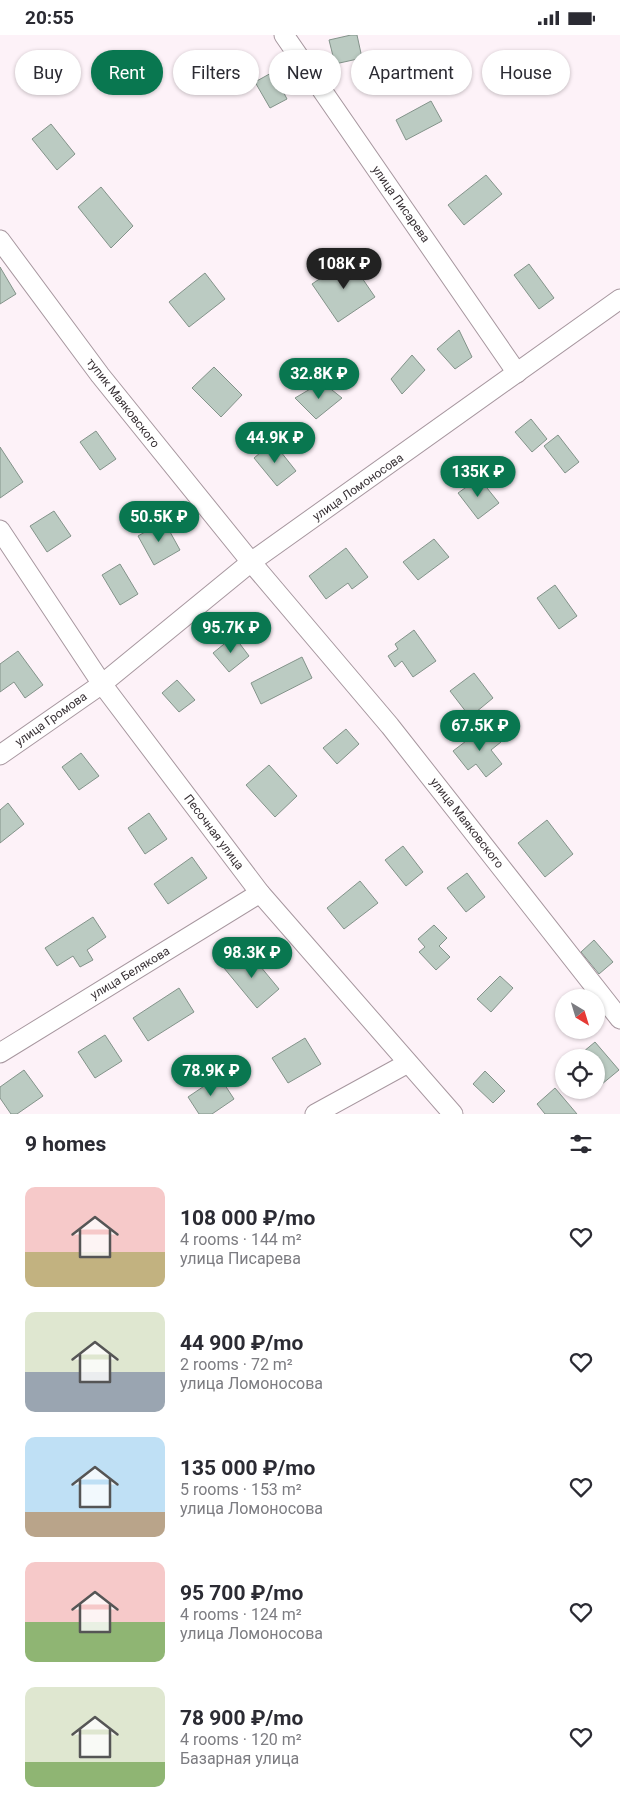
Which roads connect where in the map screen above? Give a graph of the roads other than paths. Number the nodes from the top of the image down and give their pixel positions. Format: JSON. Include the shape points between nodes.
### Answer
{"nodes":[{"id":1,"x":284,"y":35,"type":"edge"},
{"id":2,"x":0,"y":240,"type":"edge"},
{"id":3,"x":620,"y":299,"type":"edge"},
{"id":4,"x":517,"y":373,"type":"junction"},
{"id":5,"x":0,"y":530,"type":"edge"},
{"id":6,"x":251,"y":562,"type":"junction"},
{"id":7,"x":102,"y":683,"type":"junction"},
{"id":8,"x":0,"y":755,"type":"edge"},
{"id":9,"x":260,"y":893,"type":"junction"},
{"id":10,"x":620,"y":1019,"type":"edge"},
{"id":11,"x":0,"y":1053,"type":"edge"},
{"id":12,"x":408,"y":1063,"type":"junction"},
{"id":13,"x":314,"y":1114,"type":"edge"},
{"id":14,"x":453,"y":1114,"type":"edge"}],
"edges":[{"from":1,"to":4,"type":"street","name":"улица Писарева"},
{"from":2,"to":6,"type":"street","name":"тупик Маяковского","via":[[100,375]]},
{"from":3,"to":4,"type":"street","name":"улица Ломоносова"},
{"from":4,"to":6,"type":"street","name":"улица Ломоносова"},
{"from":5,"to":7,"type":"street","name":"Песочная улица"},
{"from":6,"to":7,"type":"street","name":"улица Ломоносова"},
{"from":6,"to":10,"type":"street","name":"улица Маяковского","via":[[390,726]]},
{"from":7,"to":8,"type":"street","name":"улица Громова"},
{"from":7,"to":9,"type":"street","name":"Песочная улица"},
{"from":9,"to":11,"type":"street","name":"улица Белякова"},
{"from":9,"to":12,"type":"street","name":"Песочная улица"},
{"from":12,"to":13,"type":"street"},
{"from":12,"to":14,"type":"street","name":"Песочная улица"}]}
